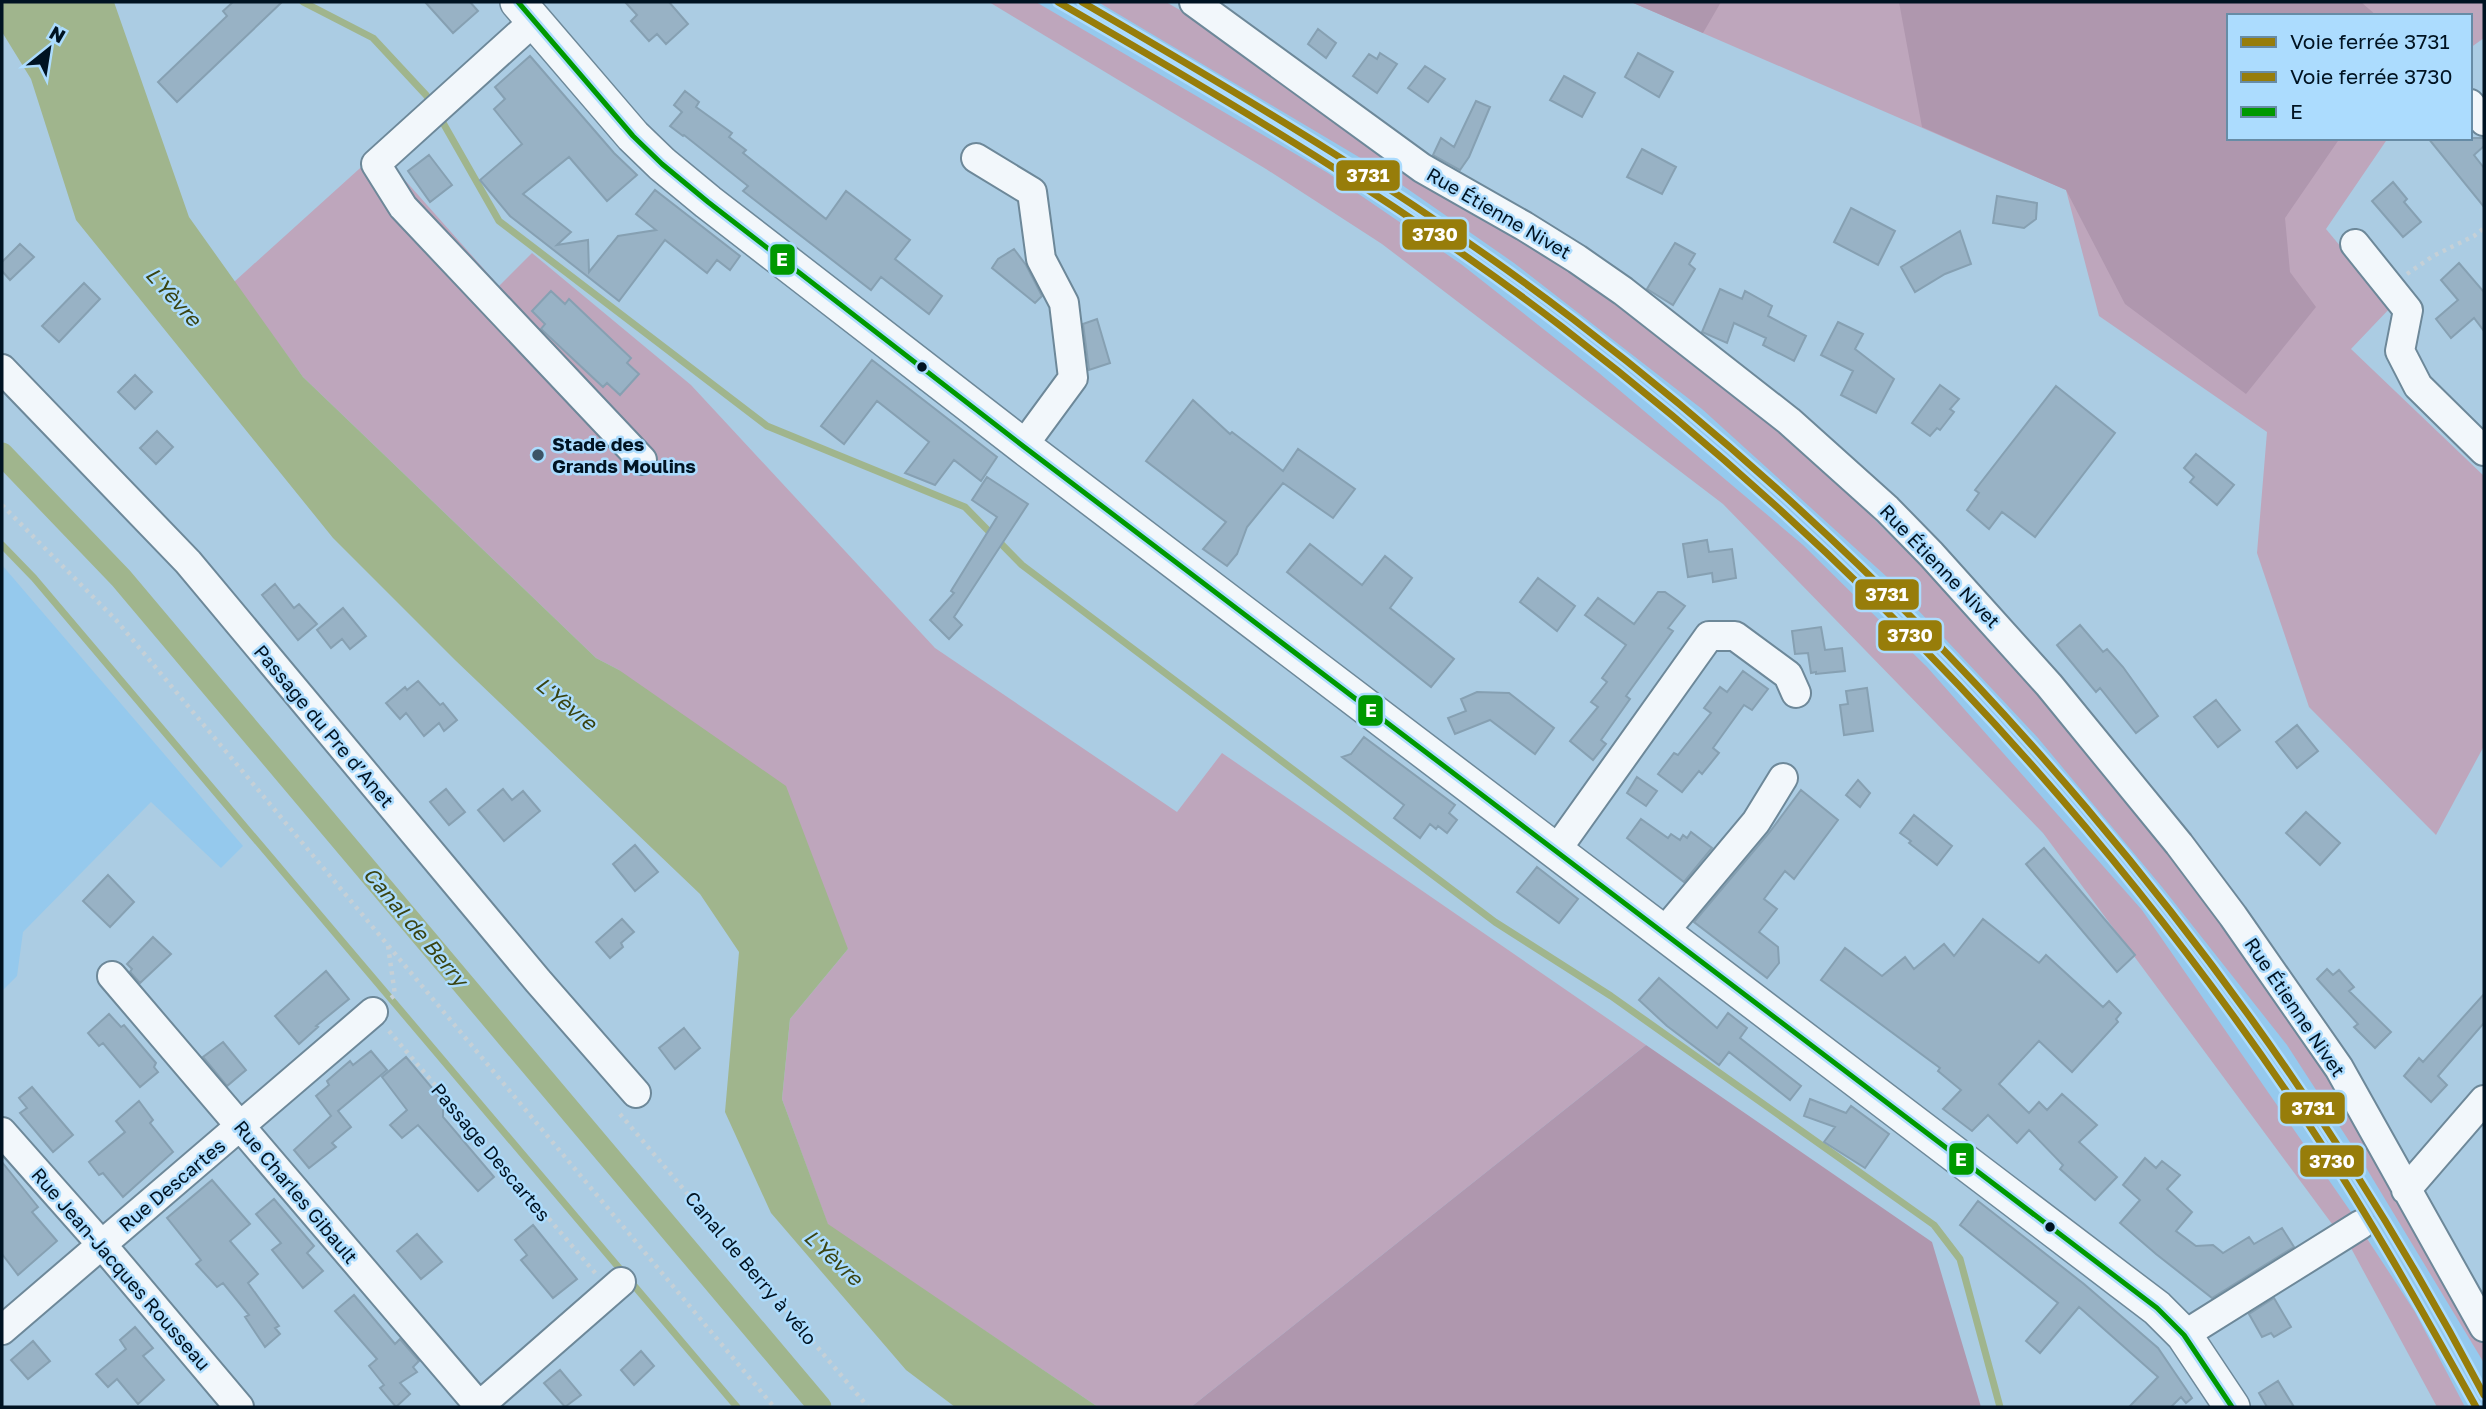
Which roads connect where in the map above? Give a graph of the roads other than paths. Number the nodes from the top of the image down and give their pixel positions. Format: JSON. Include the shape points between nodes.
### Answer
{"nodes":[{"id":1,"x":1194,"y":2,"type":"edge"},
{"id":2,"x":526,"y":11,"type":"edge"},
{"id":3,"x":2472,"y":106,"type":"edge"},
{"id":4,"x":2484,"y":121,"type":"edge"},
{"id":5,"x":976,"y":158,"type":"dead end"},
{"id":6,"x":2355,"y":244,"type":"dead end"},
{"id":7,"x":2,"y":369,"type":"edge"},
{"id":8,"x":1023,"y":446,"type":"junction"},
{"id":9,"x":2484,"y":451,"type":"edge"},
{"id":10,"x":642,"y":460,"type":"dead end"},
{"id":11,"x":1796,"y":694,"type":"dead end"},
{"id":12,"x":1783,"y":778,"type":"dead end"},
{"id":13,"x":1555,"y":852,"type":"junction"},
{"id":14,"x":1663,"y":933,"type":"junction"},
{"id":15,"x":112,"y":976,"type":"dead end"},
{"id":16,"x":373,"y":1012,"type":"road end"},
{"id":17,"x":636,"y":1093,"type":"dead end"},
{"id":18,"x":2484,"y":1100,"type":"edge"},
{"id":19,"x":240,"y":1126,"type":"junction"},
{"id":20,"x":2,"y":1132,"type":"edge"},
{"id":21,"x":2406,"y":1190,"type":"junction"},
{"id":22,"x":2360,"y":1226,"type":"dead end"},
{"id":23,"x":101,"y":1245,"type":"junction"},
{"id":24,"x":616,"y":1287,"type":"road end"},
{"id":25,"x":2484,"y":1327,"type":"edge"},
{"id":26,"x":2,"y":1330,"type":"edge"},
{"id":27,"x":2184,"y":1335,"type":"junction"},
{"id":28,"x":239,"y":1407,"type":"edge"},
{"id":29,"x":479,"y":1407,"type":"edge"},
{"id":30,"x":2232,"y":1407,"type":"edge"}],
"edges":[{"from":1,"to":21,"type":"street","name":"Rue Étienne Nivet","via":[[1422,168],[1524,226],[1623,291],[1789,421],[1887,509],[2009,639],[2179,844],[2339,1068]]},
{"from":2,"to":8,"type":"main road","via":[[633,136],[685,184]]},
{"from":2,"to":10,"type":"street","via":[[434,110],[376,164],[403,207]]},
{"from":3,"to":4,"type":"street"},
{"from":5,"to":8,"type":"street","via":[[1032,192],[1041,259],[1064,303],[1073,378]]},
{"from":6,"to":9,"type":"street","via":[[2408,310],[2400,351],[2418,386]]},
{"from":7,"to":17,"type":"street","name":"Passage du Pre d’Anet","via":[[188,562]]},
{"from":8,"to":13,"type":"main road"},
{"from":11,"to":13,"type":"street","via":[[1788,675],[1735,636],[1709,636]]},
{"from":12,"to":14,"type":"street","via":[[1756,822]]},
{"from":13,"to":14,"type":"main road"},
{"from":14,"to":27,"type":"main road","via":[[2157,1308]]},
{"from":15,"to":19,"type":"street","name":"Rue Charles Gibault"},
{"from":16,"to":19,"type":"street","name":"Rue Descartes"},
{"from":18,"to":21,"type":"street"},
{"from":19,"to":23,"type":"street","name":"Rue Descartes"},
{"from":19,"to":29,"type":"street","name":"Rue Charles Gibault"},
{"from":20,"to":23,"type":"street","name":"Rue Jean-Jacques Rousseau"},
{"from":21,"to":25,"type":"street","name":"Rue Étienne Nivet"},
{"from":22,"to":27,"type":"street"},
{"from":23,"to":26,"type":"street","name":"Rue Descartes"},
{"from":23,"to":28,"type":"street","name":"Rue Jean-Jacques Rousseau"},
{"from":24,"to":29,"type":"street"},
{"from":27,"to":30,"type":"main road"}]}
